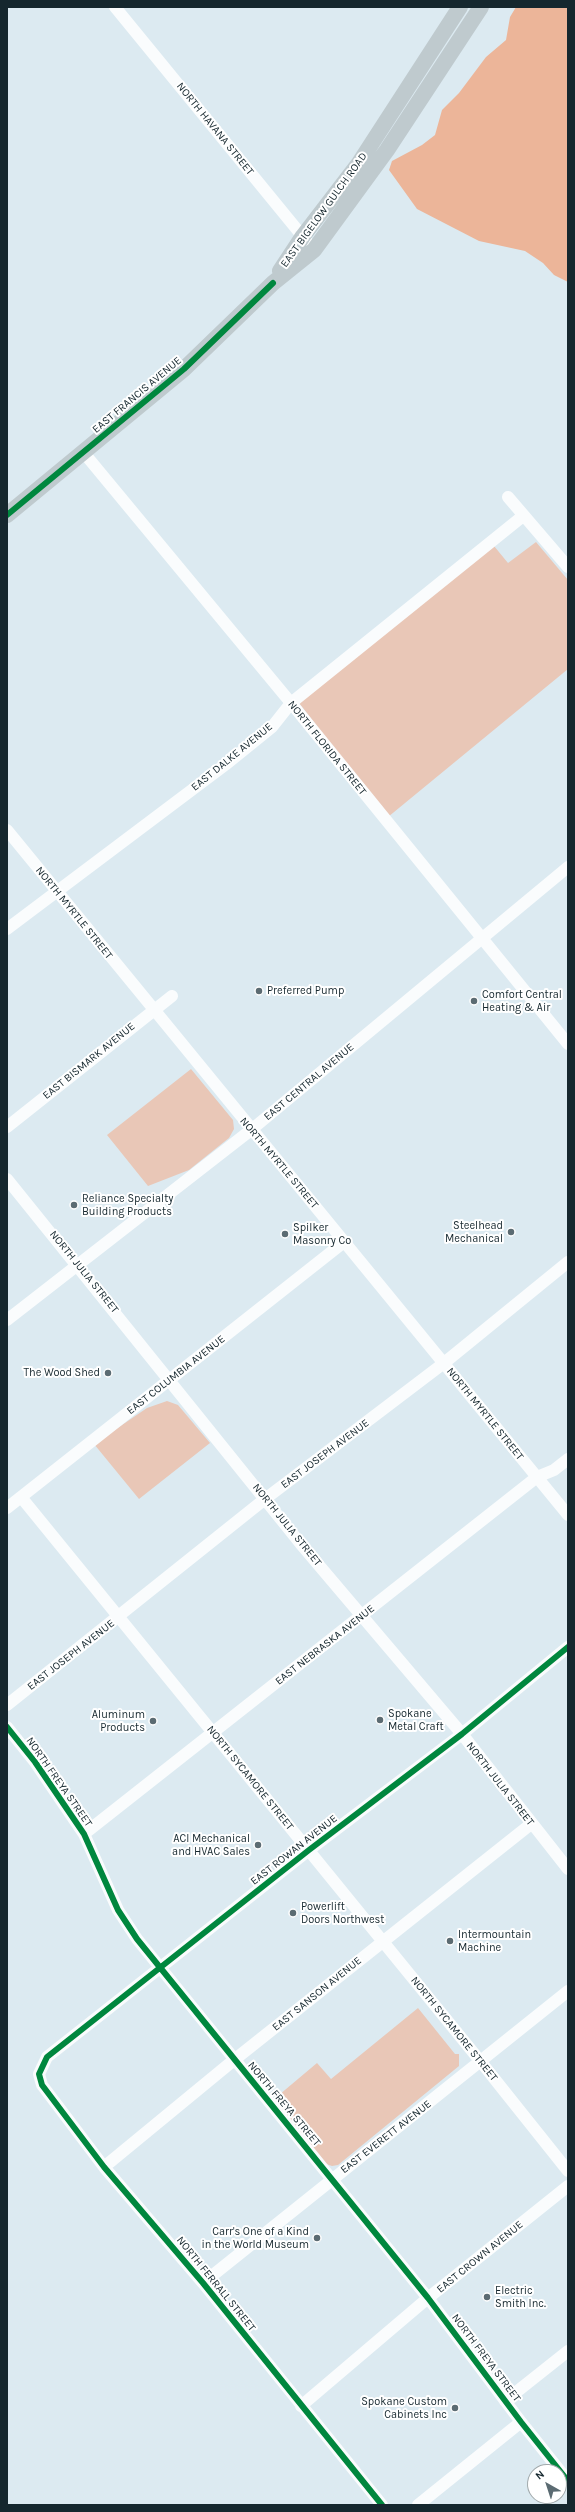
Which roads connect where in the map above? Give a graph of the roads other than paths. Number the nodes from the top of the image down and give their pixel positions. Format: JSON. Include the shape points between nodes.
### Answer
{"nodes":[{"id":1,"x":115,"y":7,"type":"edge"},
{"id":2,"x":460,"y":7,"type":"edge"},
{"id":3,"x":481,"y":7,"type":"edge"},
{"id":4,"x":303,"y":236,"type":"junction"},
{"id":5,"x":314,"y":250,"type":"junction"},
{"id":6,"x":273,"y":283,"type":"junction"},
{"id":7,"x":84,"y":453,"type":"junction"},
{"id":8,"x":508,"y":497,"type":"dead end"},
{"id":9,"x":7,"y":515,"type":"edge"},
{"id":10,"x":524,"y":516,"type":"junction"},
{"id":11,"x":568,"y":567,"type":"edge"},
{"id":12,"x":291,"y":703,"type":"junction"},
{"id":13,"x":7,"y":830,"type":"edge"},
{"id":14,"x":568,"y":867,"type":"edge"},
{"id":15,"x":57,"y":891,"type":"junction"},
{"id":16,"x":7,"y":929,"type":"edge"},
{"id":17,"x":480,"y":938,"type":"junction"},
{"id":18,"x":172,"y":996,"type":"dead end"},
{"id":19,"x":153,"y":1010,"type":"junction"},
{"id":20,"x":568,"y":1044,"type":"edge"},
{"id":21,"x":7,"y":1127,"type":"edge"},
{"id":22,"x":252,"y":1130,"type":"junction"},
{"id":23,"x":7,"y":1179,"type":"edge"},
{"id":24,"x":344,"y":1242,"type":"junction"},
{"id":25,"x":568,"y":1262,"type":"edge"},
{"id":26,"x":79,"y":1266,"type":"junction"},
{"id":27,"x":7,"y":1320,"type":"edge"},
{"id":28,"x":444,"y":1363,"type":"junction"},
{"id":29,"x":170,"y":1380,"type":"junction"},
{"id":30,"x":568,"y":1459,"type":"edge"},
{"id":31,"x":537,"y":1477,"type":"junction"},
{"id":32,"x":21,"y":1497,"type":"junction"},
{"id":33,"x":265,"y":1499,"type":"junction"},
{"id":34,"x":7,"y":1508,"type":"edge"},
{"id":35,"x":568,"y":1515,"type":"edge"},
{"id":36,"x":362,"y":1616,"type":"junction"},
{"id":37,"x":119,"y":1617,"type":"junction"},
{"id":38,"x":568,"y":1648,"type":"edge"},
{"id":39,"x":7,"y":1705,"type":"edge"},
{"id":40,"x":7,"y":1727,"type":"edge"},
{"id":41,"x":213,"y":1733,"type":"junction"},
{"id":42,"x":462,"y":1734,"type":"junction"},
{"id":43,"x":531,"y":1824,"type":"junction"},
{"id":44,"x":84,"y":1834,"type":"junction"},
{"id":45,"x":309,"y":1850,"type":"junction"},
{"id":46,"x":568,"y":1869,"type":"edge"},
{"id":47,"x":383,"y":1941,"type":"junction"},
{"id":48,"x":160,"y":1968,"type":"junction"},
{"id":49,"x":568,"y":1991,"type":"edge"},
{"id":50,"x":234,"y":2060,"type":"junction"},
{"id":51,"x":481,"y":2062,"type":"junction"},
{"id":52,"x":39,"y":2074,"type":"joint"},
{"id":53,"x":104,"y":2167,"type":"junction"},
{"id":54,"x":568,"y":2171,"type":"edge"},
{"id":55,"x":333,"y":2179,"type":"junction"},
{"id":56,"x":568,"y":2186,"type":"edge"},
{"id":57,"x":203,"y":2283,"type":"junction"},
{"id":58,"x":428,"y":2298,"type":"junction"},
{"id":59,"x":568,"y":2351,"type":"edge"},
{"id":60,"x":505,"y":2401,"type":"junction"},
{"id":61,"x":302,"y":2406,"type":"junction"},
{"id":62,"x":521,"y":2422,"type":"junction"},
{"id":63,"x":568,"y":2481,"type":"edge"},
{"id":64,"x":382,"y":2505,"type":"edge"},
{"id":65,"x":418,"y":2505,"type":"edge"}],
"edges":[{"from":1,"to":4,"type":"street","name":"NORTH HAVANA STREET"},
{"from":2,"to":4,"type":"main road","name":"EAST BIGELOW GULCH ROAD","via":[[359,163]]},
{"from":3,"to":5,"type":"main road","name":"EAST BIGELOW GULCH ROAD","via":[[387,150]]},
{"from":4,"to":5,"type":"street","name":"NORTH HAVANA STREET"},
{"from":4,"to":6,"type":"main road","name":"EAST BIGELOW GULCH ROAD"},
{"from":5,"to":6,"type":"main road","name":"EAST BIGELOW GULCH ROAD"},
{"from":6,"to":7,"type":"main road","name":"EAST FRANCIS AVENUE","via":[[184,369]]},
{"from":7,"to":9,"type":"main road","name":"EAST FRANCIS AVENUE"},
{"from":7,"to":12,"type":"street","name":"NORTH FLORIDA STREET"},
{"from":8,"to":10,"type":"street"},
{"from":10,"to":11,"type":"street"},
{"from":10,"to":12,"type":"street","name":"EAST DALKE AVENUE"},
{"from":12,"to":15,"type":"street","name":"EAST DALKE AVENUE","via":[[272,727],[225,765]]},
{"from":12,"to":17,"type":"street","name":"NORTH FLORIDA STREET"},
{"from":13,"to":15,"type":"street","name":"NORTH MYRTLE STREET"},
{"from":14,"to":17,"type":"street","name":"EAST CENTRAL AVENUE"},
{"from":15,"to":16,"type":"street","name":"EAST DALKE AVENUE"},
{"from":15,"to":19,"type":"street","name":"NORTH MYRTLE STREET"},
{"from":17,"to":20,"type":"street","name":"NORTH FLORIDA STREET"},
{"from":17,"to":22,"type":"street","name":"EAST CENTRAL AVENUE"},
{"from":18,"to":19,"type":"street","name":"EAST BISMARK AVENUE"},
{"from":19,"to":21,"type":"street","name":"EAST BISMARK AVENUE"},
{"from":19,"to":22,"type":"street","name":"NORTH MYRTLE STREET"},
{"from":22,"to":24,"type":"street","name":"NORTH MYRTLE STREET"},
{"from":22,"to":26,"type":"street","name":"EAST CENTRAL AVENUE"},
{"from":23,"to":26,"type":"street","name":"NORTH JULIA STREET"},
{"from":24,"to":28,"type":"street","name":"NORTH MYRTLE STREET"},
{"from":24,"to":29,"type":"street","name":"EAST COLUMBIA AVENUE"},
{"from":25,"to":28,"type":"street","name":"EAST JOSEPH AVENUE"},
{"from":26,"to":27,"type":"street","name":"EAST CENTRAL AVENUE"},
{"from":26,"to":29,"type":"street","name":"NORTH JULIA STREET"},
{"from":28,"to":31,"type":"street","name":"NORTH MYRTLE STREET"},
{"from":28,"to":33,"type":"street","name":"EAST JOSEPH AVENUE"},
{"from":29,"to":32,"type":"street","name":"EAST COLUMBIA AVENUE"},
{"from":29,"to":33,"type":"street","name":"NORTH JULIA STREET"},
{"from":30,"to":31,"type":"street","name":"EAST NEBRASKA AVENUE","via":[[554,1470]]},
{"from":31,"to":35,"type":"street","name":"NORTH MYRTLE STREET"},
{"from":31,"to":36,"type":"street","name":"EAST NEBRASKA AVENUE"},
{"from":32,"to":34,"type":"street","name":"EAST COLUMBIA AVENUE"},
{"from":32,"to":37,"type":"street","name":"NORTH SYCAMORE STREET"},
{"from":33,"to":36,"type":"street","name":"NORTH JULIA STREET"},
{"from":33,"to":37,"type":"street","name":"EAST JOSEPH AVENUE"},
{"from":36,"to":41,"type":"street","name":"EAST NEBRASKA AVENUE"},
{"from":36,"to":42,"type":"street","name":"NORTH JULIA STREET"},
{"from":37,"to":39,"type":"street","name":"EAST JOSEPH AVENUE"},
{"from":37,"to":41,"type":"street","name":"NORTH SYCAMORE STREET"},
{"from":38,"to":42,"type":"street","name":"EAST ROWAN AVENUE"},
{"from":40,"to":44,"type":"street","name":"NORTH FREYA STREET","via":[[35,1762]]},
{"from":41,"to":44,"type":"street","name":"EAST NEBRASKA AVENUE"},
{"from":41,"to":45,"type":"street","name":"NORTH SYCAMORE STREET"},
{"from":42,"to":43,"type":"street","name":"NORTH JULIA STREET"},
{"from":42,"to":45,"type":"street","name":"EAST ROWAN AVENUE"},
{"from":43,"to":46,"type":"street","name":"NORTH JULIA STREET"},
{"from":43,"to":47,"type":"street","name":"EAST SANSON AVENUE"},
{"from":44,"to":48,"type":"street","name":"NORTH FREYA STREET","via":[[118,1910]]},
{"from":45,"to":47,"type":"street","name":"NORTH SYCAMORE STREET"},
{"from":45,"to":48,"type":"street","name":"EAST ROWAN AVENUE"},
{"from":47,"to":50,"type":"street","name":"EAST SANSON AVENUE"},
{"from":47,"to":51,"type":"street","name":"NORTH SYCAMORE STREET"},
{"from":48,"to":50,"type":"street","name":"NORTH FREYA STREET"},
{"from":48,"to":52,"type":"street","name":"EAST ROWAN AVENUE","via":[[47,2057]]},
{"from":49,"to":51,"type":"street","name":"EAST EVERETT AVENUE"},
{"from":50,"to":53,"type":"street","name":"EAST SANSON AVENUE"},
{"from":50,"to":55,"type":"street","name":"NORTH FREYA STREET"},
{"from":51,"to":54,"type":"street","name":"NORTH SYCAMORE STREET"},
{"from":51,"to":55,"type":"street","name":"EAST EVERETT AVENUE"},
{"from":52,"to":53,"type":"street","name":"NORTH FERRALL STREET","via":[[42,2084]]},
{"from":53,"to":57,"type":"street","name":"NORTH FERRALL STREET"},
{"from":55,"to":57,"type":"street","name":"EAST EVERETT AVENUE"},
{"from":55,"to":58,"type":"street","name":"NORTH FREYA STREET"},
{"from":56,"to":58,"type":"street","name":"EAST CROWN AVENUE"},
{"from":57,"to":61,"type":"street","name":"NORTH FERRALL STREET"},
{"from":58,"to":60,"type":"street","name":"NORTH FREYA STREET"},
{"from":58,"to":61,"type":"street","name":"EAST CROWN AVENUE"},
{"from":59,"to":60,"type":"street"},
{"from":60,"to":62,"type":"street","name":"NORTH FREYA STREET"},
{"from":61,"to":64,"type":"street","name":"NORTH FERRALL STREET"},
{"from":62,"to":63,"type":"street","name":"NORTH FREYA STREET"},
{"from":62,"to":65,"type":"street"}]}
